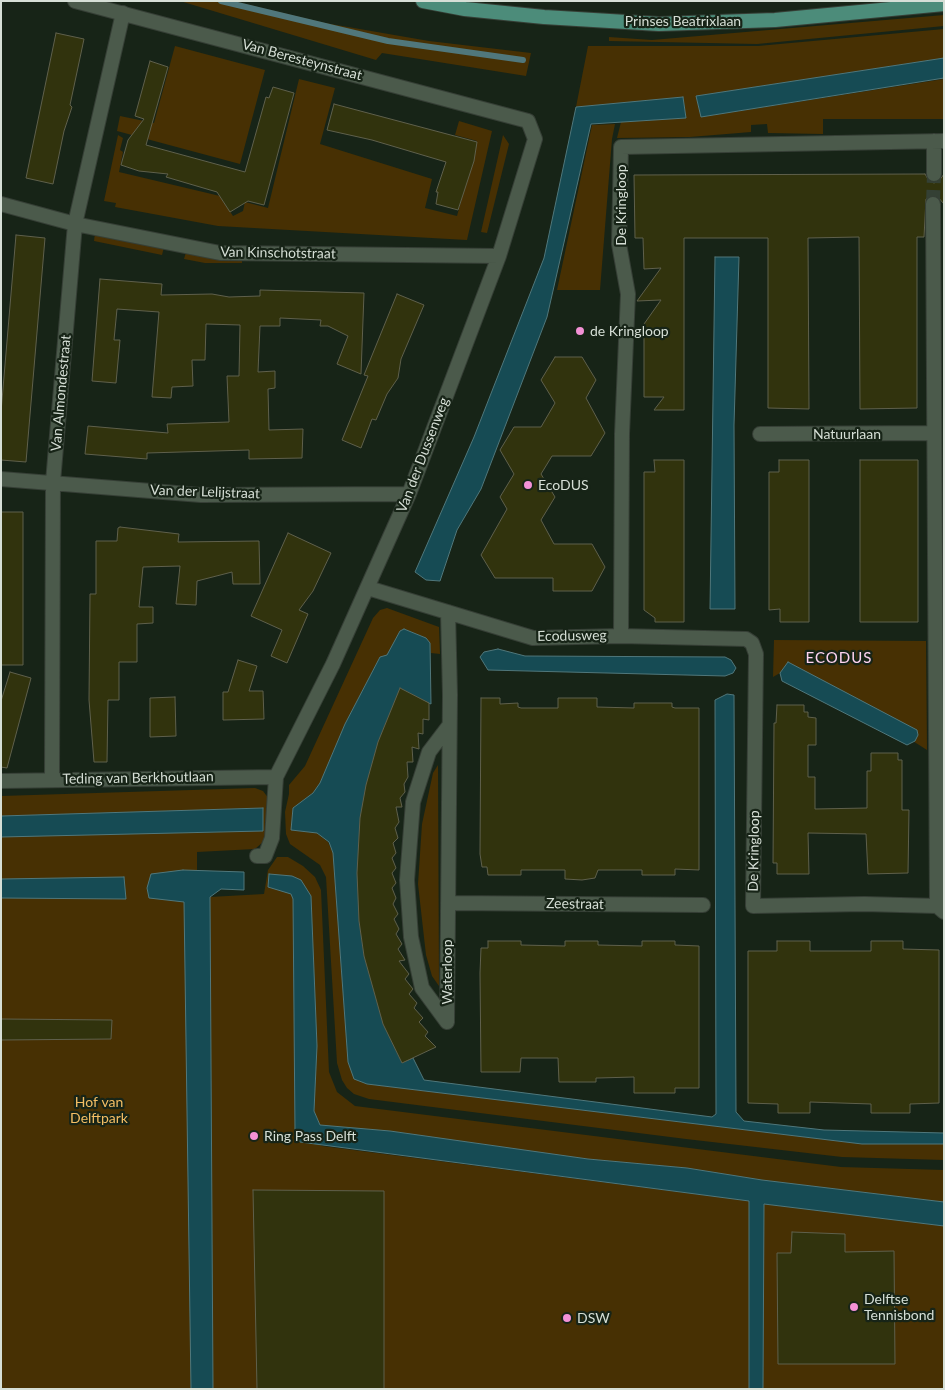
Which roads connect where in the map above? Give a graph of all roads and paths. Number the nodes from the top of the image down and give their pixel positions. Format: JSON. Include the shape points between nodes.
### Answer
{"nodes":[{"id":1,"x":75,"y":1,"type":"edge"},
{"id":2,"x":423,"y":1,"type":"edge"},
{"id":3,"x":944,"y":4,"type":"edge"},
{"id":4,"x":123,"y":13,"type":"junction"},
{"id":5,"x":528,"y":121,"type":"joint"},
{"id":6,"x":939,"y":141,"type":"edge"},
{"id":7,"x":934,"y":174,"type":"tunnel mouth"},
{"id":8,"x":1,"y":204,"type":"edge"},
{"id":9,"x":933,"y":204,"type":"tunnel mouth"},
{"id":10,"x":75,"y":224,"type":"junction"},
{"id":11,"x":500,"y":256,"type":"junction"},
{"id":12,"x":934,"y":433,"type":"junction"},
{"id":13,"x":760,"y":434,"type":"dead end"},
{"id":14,"x":1,"y":479,"type":"edge"},
{"id":15,"x":53,"y":482,"type":"junction"},
{"id":16,"x":409,"y":494,"type":"junction"},
{"id":17,"x":368,"y":588,"type":"junction"},
{"id":18,"x":448,"y":612,"type":"junction"},
{"id":19,"x":621,"y":636,"type":"junction"},
{"id":20,"x":752,"y":643,"type":"joint"},
{"id":21,"x":448,"y":727,"type":"junction"},
{"id":22,"x":276,"y":777,"type":"junction"},
{"id":23,"x":52,"y":779,"type":"junction"},
{"id":24,"x":1,"y":781,"type":"edge"},
{"id":25,"x":257,"y":856,"type":"dead end"},
{"id":26,"x":448,"y":903,"type":"junction"},
{"id":27,"x":703,"y":905,"type":"dead end"},
{"id":28,"x":940,"y":909,"type":"edge"}],
"edges":[{"from":1,"to":4,"type":"street","name":"Van Beresteynstraat"},
{"from":2,"to":3,"type":"main road","name":"Prinses Beatrixlaan","via":[[544,17],[659,24],[775,20]]},
{"from":4,"to":5,"type":"street","name":"Van Beresteynstraat"},
{"from":4,"to":10,"type":"street","name":"Van Almondestraat"},
{"from":5,"to":11,"type":"street","name":"Van der Dussenweg","via":[[536,139]]},
{"from":6,"to":7,"type":"street","name":"De Kringloop"},
{"from":6,"to":19,"type":"street","name":"De Kringloop","via":[[621,147],[619,244],[628,310],[622,434]]},
{"from":8,"to":10,"type":"street","name":"Van Kinschotstraat"},
{"from":9,"to":12,"type":"street","name":"De Kringloop"},
{"from":10,"to":11,"type":"street","name":"Van Kinschotstraat","via":[[220,253]]},
{"from":10,"to":15,"type":"street","name":"Van Almondestraat"},
{"from":11,"to":16,"type":"street","name":"Van der Dussenweg"},
{"from":12,"to":13,"type":"street","name":"Natuurlaan"},
{"from":12,"to":28,"type":"street","name":"De Kringloop"},
{"from":14,"to":15,"type":"street","name":"Van der Lelijstraat"},
{"from":15,"to":16,"type":"street","name":"Van der Lelijstraat","via":[[201,494]]},
{"from":15,"to":23,"type":"street","name":"Van Almondestraat"},
{"from":16,"to":17,"type":"street","name":"Van der Dussenweg"},
{"from":17,"to":18,"type":"street","name":"Ecodusweg"},
{"from":17,"to":22,"type":"street","name":"Van der Dussenweg"},
{"from":18,"to":19,"type":"street","name":"Ecodusweg","via":[[534,638]]},
{"from":18,"to":21,"type":"street","name":"Waterloop"},
{"from":19,"to":20,"type":"street","name":"Ecodusweg","via":[[746,639]]},
{"from":20,"to":28,"type":"street","name":"De Kringloop","via":[[756,654],[753,906],[864,904]]},
{"from":21,"to":26,"type":"street","name":"Waterloop"},
{"from":21,"to":26,"type":"street","name":"Waterloop","via":[[429,752],[413,802],[407,880],[411,937],[422,988],[447,1022]]},
{"from":22,"to":23,"type":"street","name":"Teding van Berkhoutlaan"},
{"from":22,"to":25,"type":"street","via":[[272,838],[265,856]]},
{"from":23,"to":24,"type":"street","name":"Teding van Berkhoutlaan"},
{"from":26,"to":27,"type":"street","name":"Zeestraat"}]}
